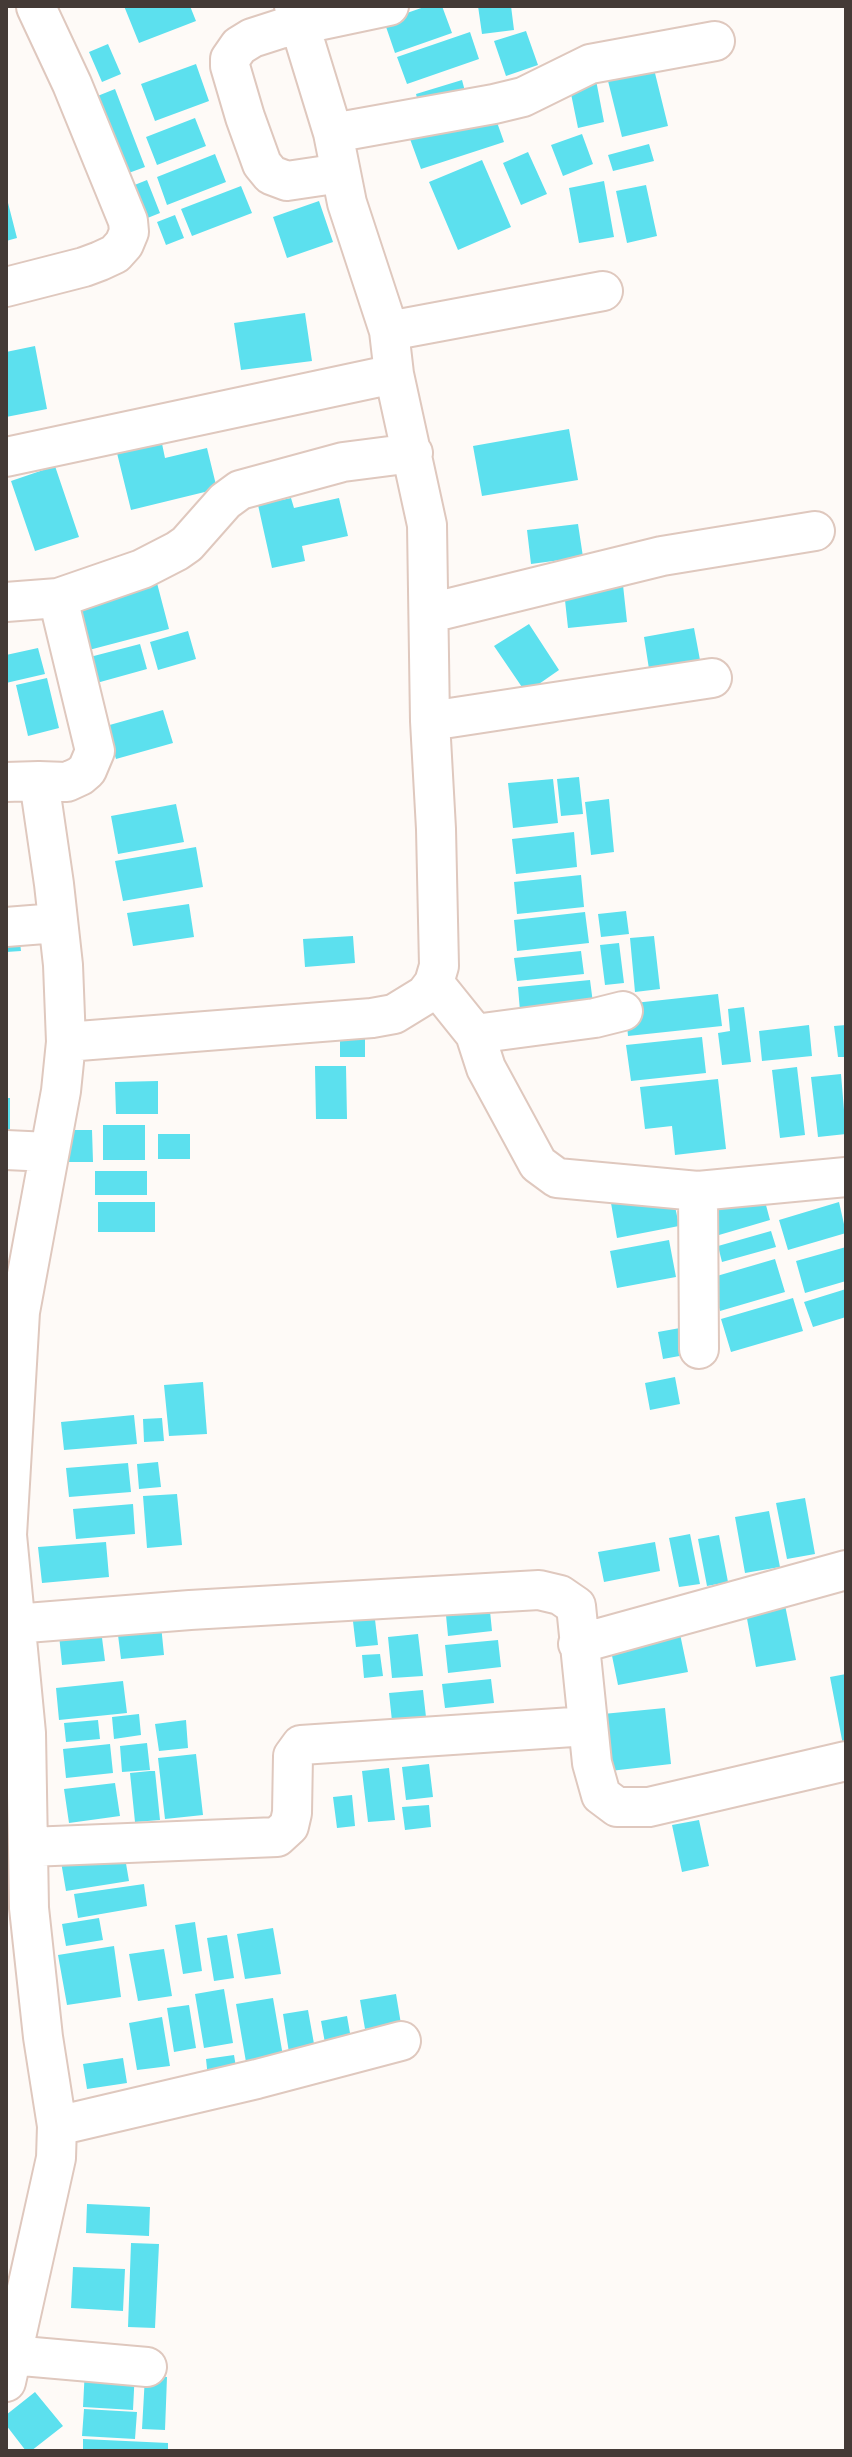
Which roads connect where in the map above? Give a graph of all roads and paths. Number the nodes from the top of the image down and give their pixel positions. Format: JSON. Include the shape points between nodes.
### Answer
{"nodes":[{"id":1,"x":389,"y":6,"type":"edge"},
{"id":2,"x":27,"y":10,"type":"edge"},
{"id":3,"x":298,"y":16,"type":"edge"},
{"id":4,"x":715,"y":41,"type":"dead end"},
{"id":5,"x":333,"y":133,"type":"junction"},
{"id":6,"x":341,"y":173,"type":"junction"},
{"id":7,"x":6,"y":287,"type":"edge"},
{"id":8,"x":603,"y":291,"type":"dead end"},
{"id":9,"x":389,"y":331,"type":"junction"},
{"id":10,"x":394,"y":374,"type":"junction"},
{"id":11,"x":413,"y":453,"type":"junction"},
{"id":12,"x":6,"y":457,"type":"edge"},
{"id":13,"x":815,"y":531,"type":"dead end"},
{"id":14,"x":58,"y":598,"type":"junction"},
{"id":15,"x":6,"y":602,"type":"edge"},
{"id":16,"x":430,"y":613,"type":"junction"},
{"id":17,"x":712,"y":678,"type":"dead end"},
{"id":18,"x":430,"y":721,"type":"junction"},
{"id":19,"x":22,"y":782,"type":"edge"},
{"id":20,"x":57,"y":923,"type":"junction"},
{"id":21,"x":6,"y":927,"type":"edge"},
{"id":22,"x":434,"y":983,"type":"junction"},
{"id":23,"x":623,"y":1011,"type":"dead end"},
{"id":24,"x":475,"y":1034,"type":"junction"},
{"id":25,"x":66,"y":1042,"type":"junction"},
{"id":26,"x":6,"y":1150,"type":"edge"},
{"id":27,"x":49,"y":1152,"type":"junction"},
{"id":28,"x":846,"y":1177,"type":"edge"},
{"id":29,"x":698,"y":1191,"type":"junction"},
{"id":30,"x":13,"y":1312,"type":"edge"},
{"id":31,"x":699,"y":1349,"type":"dead end"},
{"id":32,"x":846,"y":1570,"type":"edge"},
{"id":33,"x":14,"y":1624,"type":"junction"},
{"id":34,"x":578,"y":1644,"type":"junction"},
{"id":35,"x":588,"y":1726,"type":"junction"},
{"id":36,"x":846,"y":1761,"type":"edge"},
{"id":37,"x":21,"y":1867,"type":"edge"},
{"id":38,"x":401,"y":2041,"type":"dead end"},
{"id":39,"x":57,"y":2126,"type":"junction"},
{"id":40,"x":147,"y":2367,"type":"dead end"},
{"id":41,"x":8,"y":2368,"type":"edge"}],
"edges":[{"from":1,"to":3,"type":"street"},
{"from":2,"to":7,"type":"street","via":[[72,84],[129,232],[124,244],[107,257]]},
{"from":3,"to":5,"type":"street"},
{"from":3,"to":6,"type":"street","via":[[239,46],[230,66],[262,164],[271,175],[287,181]]},
{"from":4,"to":5,"type":"street","via":[[590,64],[523,97],[494,104]]},
{"from":5,"to":6,"type":"street"},
{"from":6,"to":9,"type":"street"},
{"from":8,"to":9,"type":"street"},
{"from":9,"to":10,"type":"street"},
{"from":10,"to":11,"type":"street"},
{"from":10,"to":12,"type":"street"},
{"from":11,"to":14,"type":"street","via":[[343,462],[240,490],[177,551]]},
{"from":11,"to":16,"type":"street","via":[[427,525]]},
{"from":13,"to":16,"type":"street","via":[[662,556]]},
{"from":14,"to":15,"type":"street"},
{"from":14,"to":19,"type":"street","via":[[95,751],[87,770],[67,782]]},
{"from":16,"to":18,"type":"street"},
{"from":17,"to":18,"type":"street"},
{"from":18,"to":22,"type":"street","via":[[439,942]]},
{"from":19,"to":20,"type":"street","via":[[54,884]]},
{"from":20,"to":21,"type":"street"},
{"from":20,"to":25,"type":"street"},
{"from":22,"to":24,"type":"street"},
{"from":22,"to":25,"type":"street","via":[[415,1003],[372,1018]]},
{"from":23,"to":24,"type":"street"},
{"from":24,"to":29,"type":"street","via":[[486,1068],[546,1172],[568,1181]]},
{"from":25,"to":27,"type":"street"},
{"from":26,"to":27,"type":"street"},
{"from":27,"to":30,"type":"street"},
{"from":28,"to":29,"type":"street"},
{"from":29,"to":31,"type":"street"},
{"from":30,"to":33,"type":"street","via":[[7,1535]]},
{"from":32,"to":34,"type":"street"},
{"from":33,"to":34,"type":"street","via":[[539,1590],[576,1606]]},
{"from":33,"to":37,"type":"street","via":[[26,1733]]},
{"from":34,"to":35,"type":"street"},
{"from":35,"to":36,"type":"street","via":[[601,1795],[617,1807],[649,1807]]},
{"from":35,"to":37,"type":"street","via":[[301,1745],[293,1756],[289,1826],[277,1837]]},
{"from":37,"to":39,"type":"street"},
{"from":38,"to":39,"type":"street"},
{"from":39,"to":41,"type":"street","via":[[56,2158]]},
{"from":40,"to":41,"type":"street"}]}
